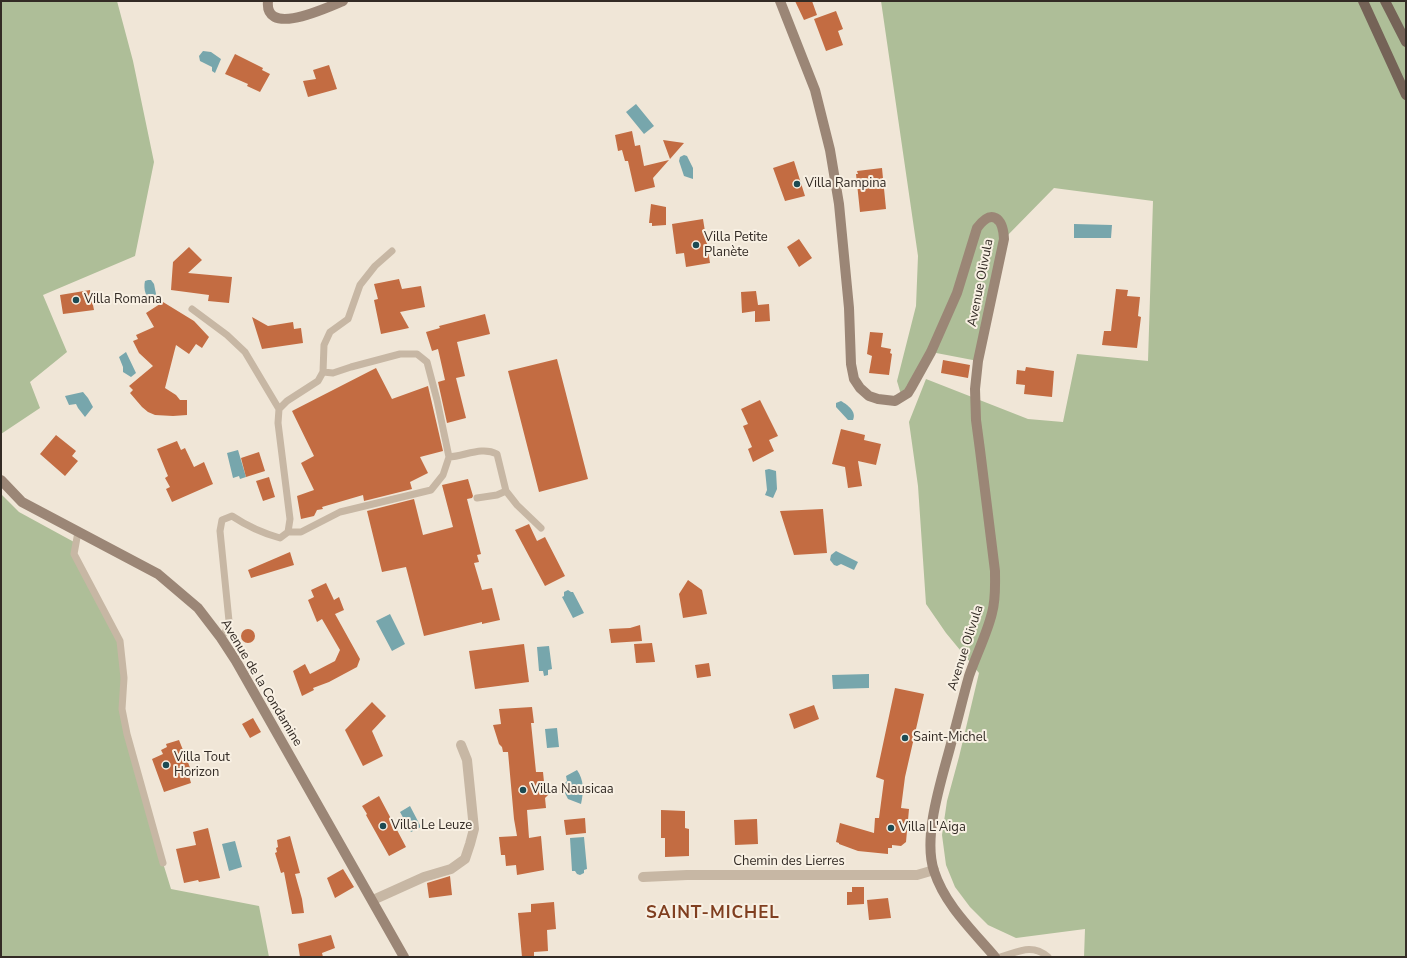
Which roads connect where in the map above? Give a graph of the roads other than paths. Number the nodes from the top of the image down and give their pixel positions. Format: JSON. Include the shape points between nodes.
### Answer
{"nodes":[{"id":1,"x":268,"y":1,"type":"edge"},
{"id":2,"x":343,"y":1,"type":"edge"},
{"id":3,"x":780,"y":1,"type":"edge"},
{"id":4,"x":1363,"y":1,"type":"edge"},
{"id":5,"x":1384,"y":1,"type":"edge"},
{"id":6,"x":1406,"y":42,"type":"edge"},
{"id":7,"x":1406,"y":95,"type":"edge"},
{"id":8,"x":392,"y":251,"type":"dead end"},
{"id":9,"x":192,"y":309,"type":"dead end"},
{"id":10,"x":323,"y":372,"type":"junction"},
{"id":11,"x":279,"y":409,"type":"junction"},
{"id":12,"x":449,"y":457,"type":"junction"},
{"id":13,"x":1,"y":480,"type":"edge"},
{"id":14,"x":506,"y":491,"type":"junction"},
{"id":15,"x":477,"y":498,"type":"dead end"},
{"id":16,"x":541,"y":528,"type":"dead end"},
{"id":17,"x":78,"y":532,"type":"junction"},
{"id":18,"x":288,"y":532,"type":"junction"},
{"id":19,"x":221,"y":638,"type":"junction"},
{"id":20,"x":460,"y":745,"type":"dead end"},
{"id":21,"x":163,"y":863,"type":"dead end"},
{"id":22,"x":934,"y":870,"type":"junction"},
{"id":23,"x":643,"y":877,"type":"dead end"},
{"id":24,"x":373,"y":900,"type":"junction"},
{"id":25,"x":404,"y":957,"type":"edge"},
{"id":26,"x":995,"y":957,"type":"edge"},
{"id":27,"x":1000,"y":957,"type":"edge"},
{"id":28,"x":1048,"y":957,"type":"edge"}],
"edges":[{"from":1,"to":2,"type":"street","via":[[268,9],[272,15],[284,19],[295,18]]},
{"from":3,"to":22,"type":"street","name":"Avenue Olivula","via":[[815,90],[830,150],[839,204],[850,308],[851,364],[854,379],[869,396],[895,401],[908,393],[931,352],[957,293],[977,228],[988,218],[1000,221],[1004,228],[1004,239],[978,361],[975,389],[976,420],[996,592],[992,613],[969,676],[937,802],[930,839]]},
{"from":4,"to":7,"type":"main road"},
{"from":5,"to":6,"type":"main road"},
{"from":8,"to":10,"type":"lane","via":[[375,266],[360,285],[348,319],[330,332],[324,345]]},
{"from":9,"to":11,"type":"lane","via":[[245,352]]},
{"from":10,"to":11,"type":"lane","via":[[318,381]]},
{"from":10,"to":12,"type":"lane","via":[[334,373],[400,354],[417,354],[427,362]]},
{"from":11,"to":18,"type":"lane","via":[[278,423],[290,519]]},
{"from":12,"to":14,"type":"lane","via":[[484,450],[497,454]]},
{"from":12,"to":18,"type":"lane","via":[[443,475],[431,490],[340,512],[301,532]]},
{"from":13,"to":17,"type":"street","name":"Avenue de la Condamine","via":[[22,502]]},
{"from":14,"to":15,"type":"lane"},
{"from":14,"to":16,"type":"lane"},
{"from":17,"to":19,"type":"street","name":"Avenue de la Condamine","via":[[158,574],[198,608]]},
{"from":17,"to":21,"type":"lane","via":[[74,554],[120,641],[124,678],[122,709]]},
{"from":18,"to":19,"type":"lane","via":[[280,538],[264,534],[232,516],[222,520],[220,531],[229,622]]},
{"from":19,"to":24,"type":"street","name":"Avenue de la Condamine"},
{"from":20,"to":24,"type":"street","via":[[467,760],[474,829],[465,859],[451,869],[424,877]]},
{"from":22,"to":23,"type":"street","name":"Chemin des Lierres","via":[[916,875],[687,874]]},
{"from":22,"to":26,"type":"street","name":"Avenue Olivula","via":[[949,902]]},
{"from":24,"to":25,"type":"street","name":"Avenue de la Condamine"},
{"from":27,"to":28,"type":"lane","via":[[1032,949]]}]}
